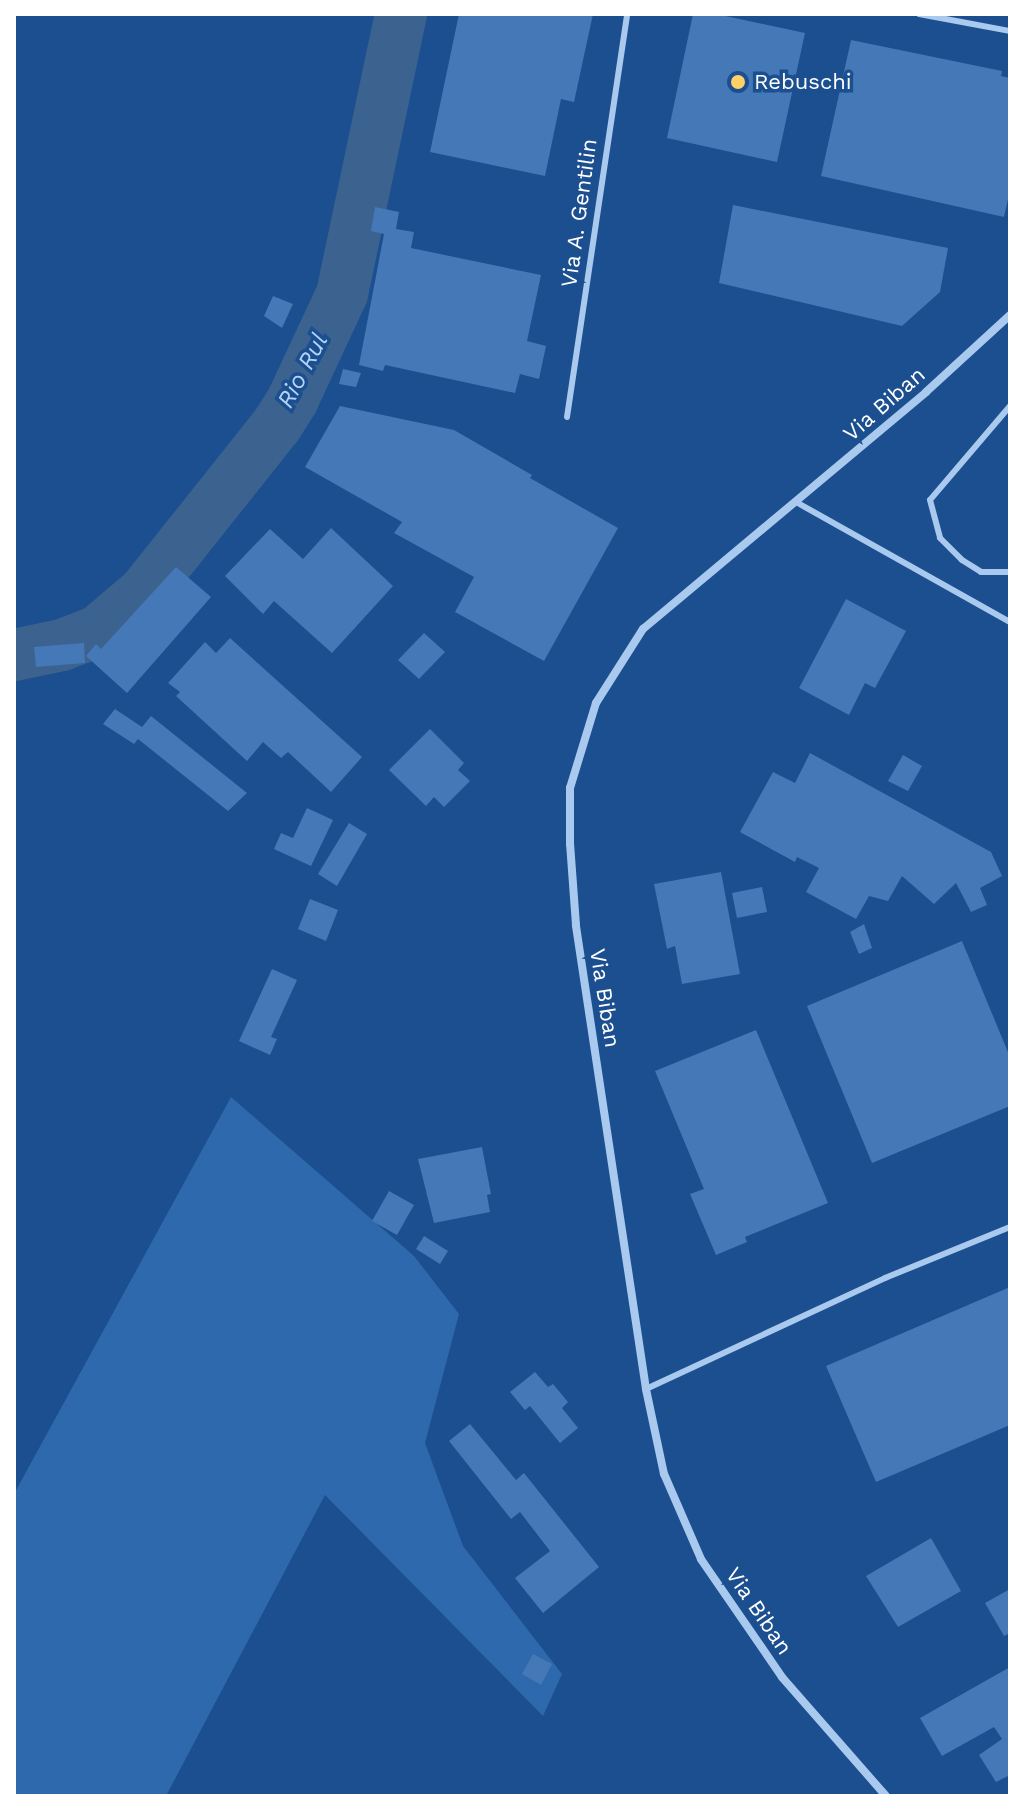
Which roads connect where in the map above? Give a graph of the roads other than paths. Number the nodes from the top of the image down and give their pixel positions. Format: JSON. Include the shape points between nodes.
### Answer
{"nodes":[{"id":1,"x":627,"y":14,"type":"edge"},
{"id":2,"x":919,"y":14,"type":"edge"},
{"id":3,"x":1010,"y":31,"type":"edge"},
{"id":4,"x":1010,"y":315,"type":"edge"},
{"id":5,"x":1010,"y":406,"type":"edge"},
{"id":6,"x":567,"y":417,"type":"dead end"},
{"id":7,"x":796,"y":502,"type":"junction"},
{"id":8,"x":1010,"y":572,"type":"edge"},
{"id":9,"x":1010,"y":622,"type":"edge"},
{"id":10,"x":1010,"y":1227,"type":"edge"},
{"id":11,"x":646,"y":1389,"type":"junction"},
{"id":12,"x":886,"y":1796,"type":"edge"}],
"edges":[{"from":1,"to":6,"type":"lane","name":"Via A. Gentilin"},
{"from":2,"to":3,"type":"lane"},
{"from":4,"to":7,"type":"street","name":"Via Biban"},
{"from":5,"to":8,"type":"lane","via":[[930,500],[940,538],[962,560],[981,572]]},
{"from":7,"to":9,"type":"lane"},
{"from":7,"to":11,"type":"street","name":"Via Biban","via":[[643,629],[596,703],[570,788],[576,925]]},
{"from":10,"to":11,"type":"lane","via":[[885,1278]]},
{"from":11,"to":12,"type":"street","name":"Via Biban","via":[[664,1474],[701,1559],[782,1677]]}]}
